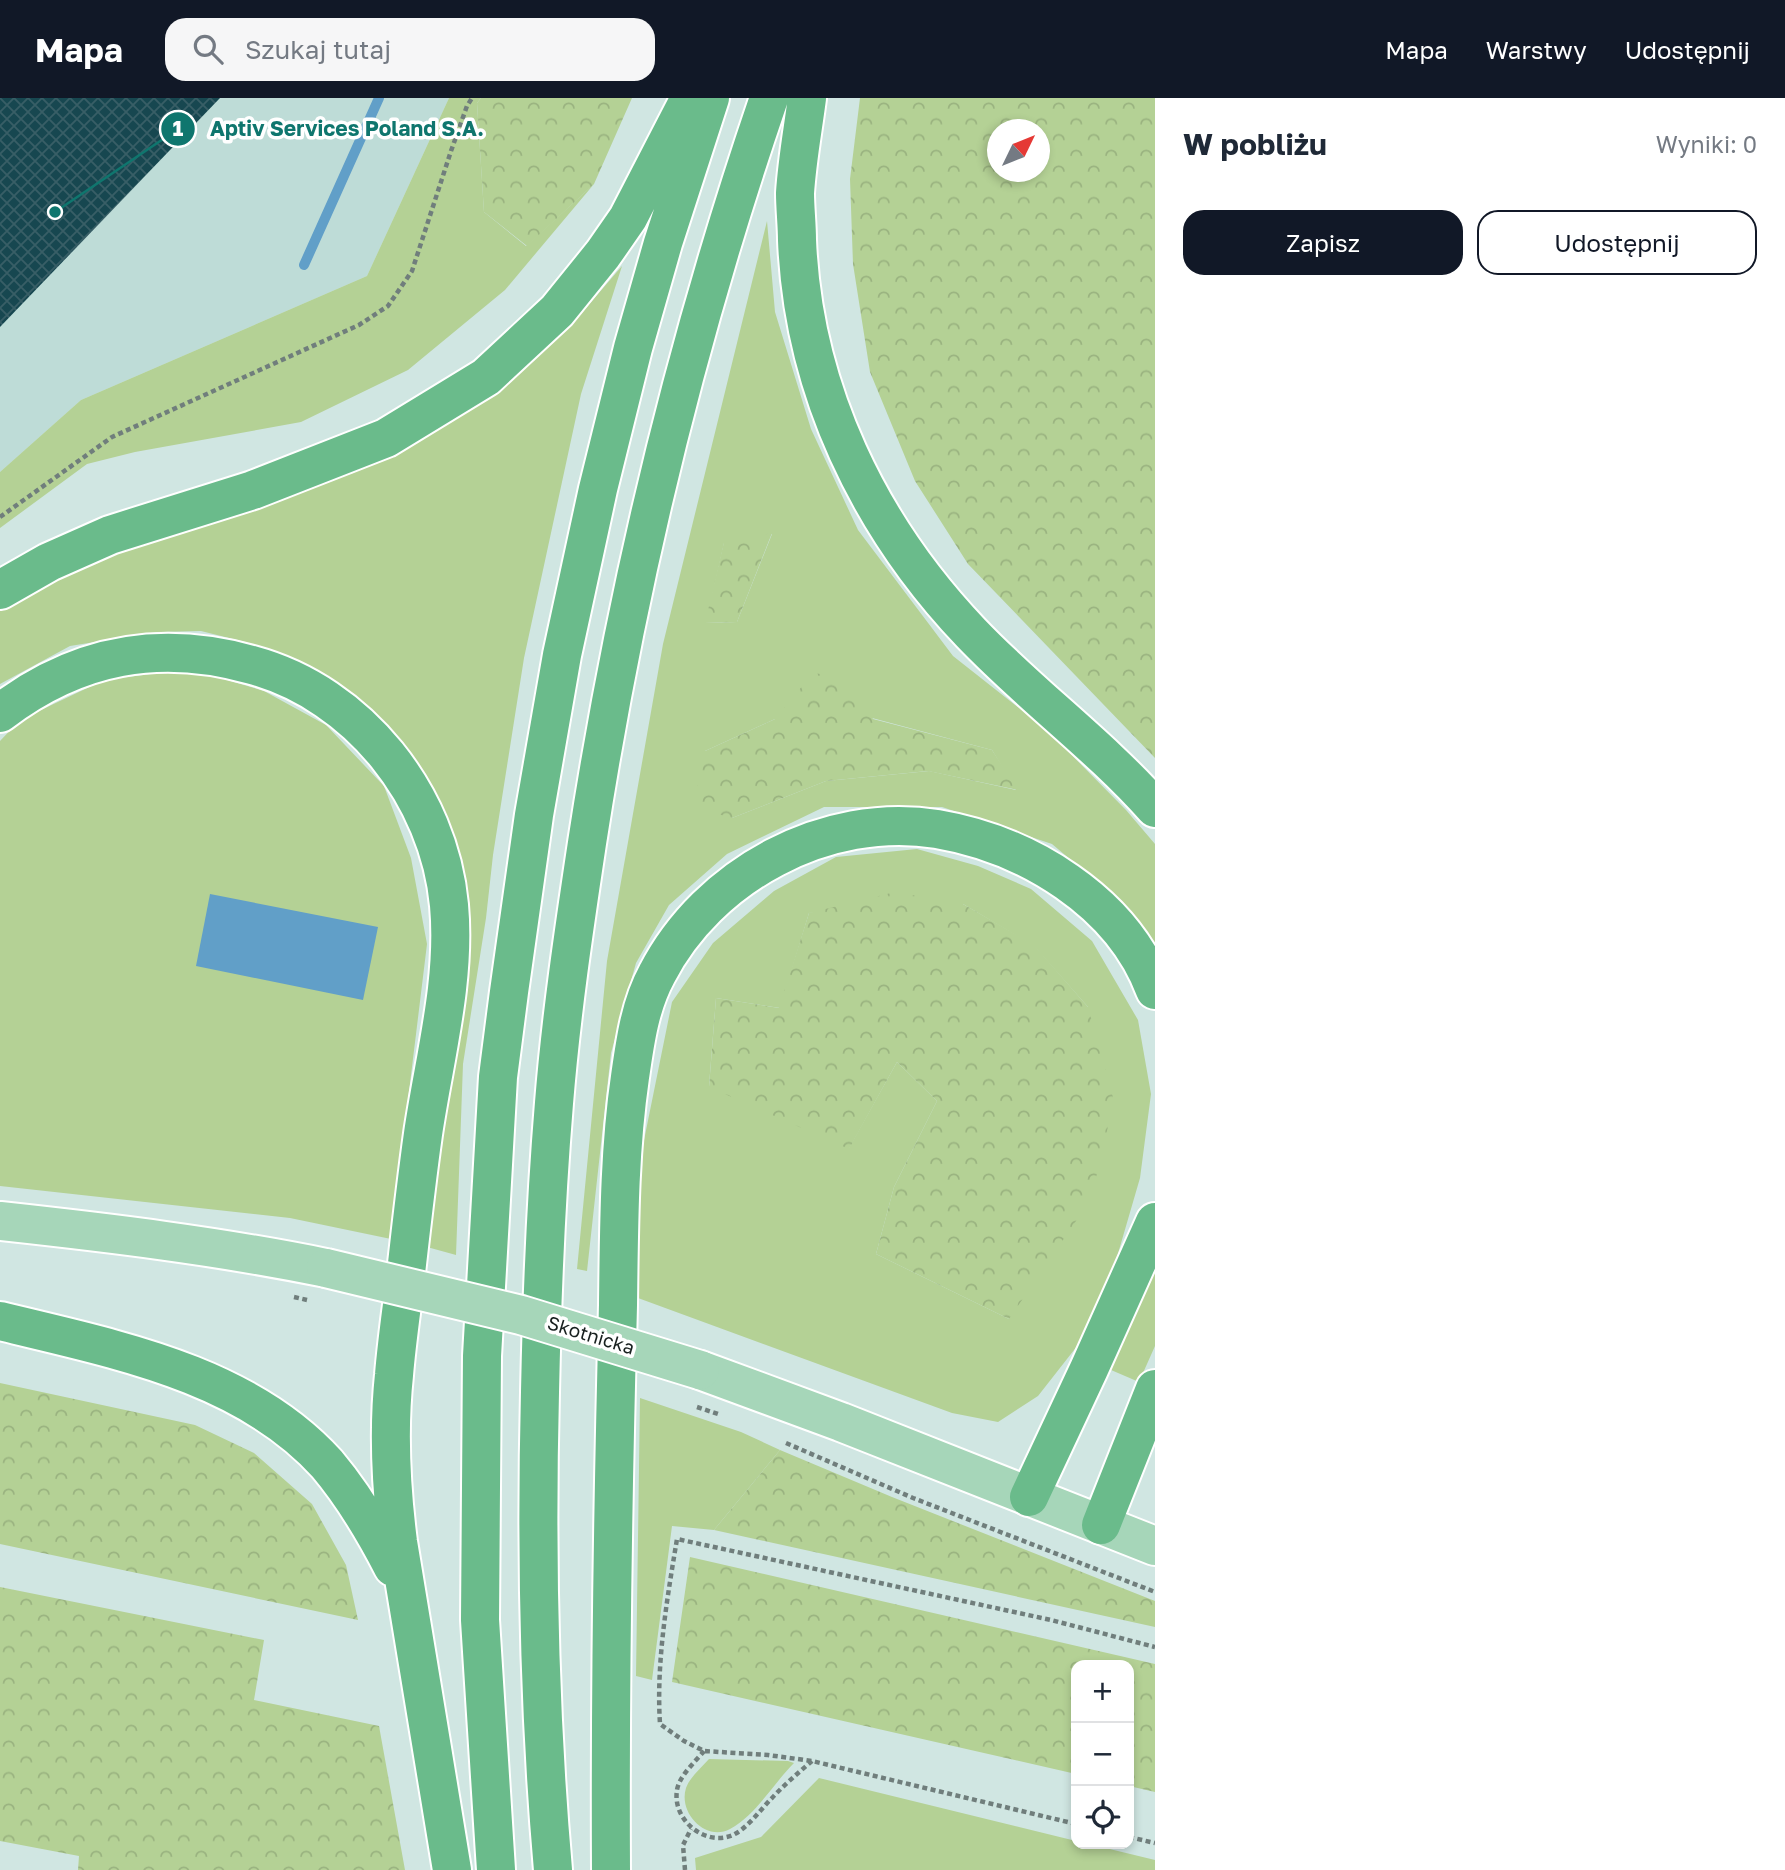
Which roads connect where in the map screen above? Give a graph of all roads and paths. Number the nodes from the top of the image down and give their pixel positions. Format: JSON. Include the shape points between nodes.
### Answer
{"nodes":[{"id":1,"x":472,"y":98,"type":"edge"},
{"id":2,"x":690,"y":98,"type":"edge"},
{"id":3,"x":710,"y":98,"type":"edge"},
{"id":4,"x":769,"y":98,"type":"edge"},
{"id":5,"x":807,"y":98,"type":"edge"},
{"id":6,"x":0,"y":517,"type":"edge"},
{"id":7,"x":0,"y":590,"type":"edge"},
{"id":8,"x":0,"y":713,"type":"edge"},
{"id":9,"x":1155,"y":808,"type":"edge"},
{"id":10,"x":1155,"y":989,"type":"edge"},
{"id":11,"x":0,"y":1221,"type":"edge"},
{"id":12,"x":1155,"y":1222,"type":"edge"},
{"id":13,"x":0,"y":1321,"type":"edge"},
{"id":14,"x":1155,"y":1389,"type":"edge"},
{"id":15,"x":718,"y":1413,"type":"dead end"},
{"id":16,"x":730,"y":1419,"type":"dead end"},
{"id":17,"x":779,"y":1440,"type":"dead end"},
{"id":18,"x":1029,"y":1497,"type":"junction"},
{"id":19,"x":1101,"y":1525,"type":"junction"},
{"id":20,"x":1155,"y":1546,"type":"edge"},
{"id":21,"x":1155,"y":1591,"type":"edge"},
{"id":22,"x":408,"y":1597,"type":"junction"},
{"id":23,"x":1155,"y":1647,"type":"edge"},
{"id":24,"x":704,"y":1751,"type":"junction"},
{"id":25,"x":812,"y":1761,"type":"junction"},
{"id":26,"x":1071,"y":1823,"type":"edge"},
{"id":27,"x":691,"y":1829,"type":"junction"},
{"id":28,"x":1134,"y":1838,"type":"edge"},
{"id":29,"x":1155,"y":1843,"type":"edge"},
{"id":30,"x":452,"y":1870,"type":"edge"},
{"id":31,"x":496,"y":1870,"type":"edge"},
{"id":32,"x":553,"y":1870,"type":"edge"},
{"id":33,"x":611,"y":1870,"type":"edge"},
{"id":34,"x":685,"y":1870,"type":"edge"}],
"edges":[{"from":1,"to":6,"type":"path","via":[[412,271],[388,306],[359,326],[112,437]]},
{"from":2,"to":7,"type":"highway","via":[[628,218],[603,254],[557,311],[486,377],[386,438],[253,490],[110,535]]},
{"from":3,"to":31,"type":"highway","via":[[663,243],[598,489],[534,815],[500,1065],[482,1356],[479,1560]]},
{"from":4,"to":32,"type":"highway","via":[[674,413],[602,746],[576,916],[547,1205],[538,1489],[542,1697]]},
{"from":5,"to":9,"type":"highway","via":[[795,194],[799,276],[809,338],[842,443],[897,543],[933,590],[971,633],[1116,766]]},
{"from":8,"to":22,"type":"highway","via":[[31,690],[94,663],[161,652],[229,658],[266,668],[332,703],[387,754],[430,825],[443,867],[450,941],[393,1377],[392,1491]]},
{"from":10,"to":33,"type":"highway","via":[[1134,949],[1114,925],[1064,880],[1033,861],[974,837],[910,826],[856,829],[770,859],[736,881],[676,942],[656,975],[642,1013],[626,1102],[621,1171]]},
{"from":11,"to":18,"type":"main road","name":"Skotnicka","bridge":true,"via":[[256,1253],[521,1315],[700,1370]]},
{"from":12,"to":18,"type":"highway"},
{"from":13,"to":22,"type":"highway","via":[[184,1372],[262,1410],[325,1463],[354,1499]]},
{"from":14,"to":19,"type":"highway"},
{"from":15,"to":16,"type":"path"},
{"from":17,"to":21,"type":"path","via":[[913,1498]]},
{"from":18,"to":19,"type":"main road","name":"Skotnicka"},
{"from":19,"to":20,"type":"main road","name":"Skotnicka"},
{"from":22,"to":30,"type":"highway"},
{"from":23,"to":24,"type":"path","via":[[677,1539],[658,1697],[660,1724]]},
{"from":24,"to":25,"type":"path"},
{"from":24,"to":27,"type":"path","via":[[677,1790],[680,1812]]},
{"from":25,"to":26,"type":"path"},
{"from":25,"to":27,"type":"path","via":[[732,1835],[713,1838]]},
{"from":27,"to":34,"type":"path","via":[[683,1845]]},
{"from":28,"to":29,"type":"path"}]}
